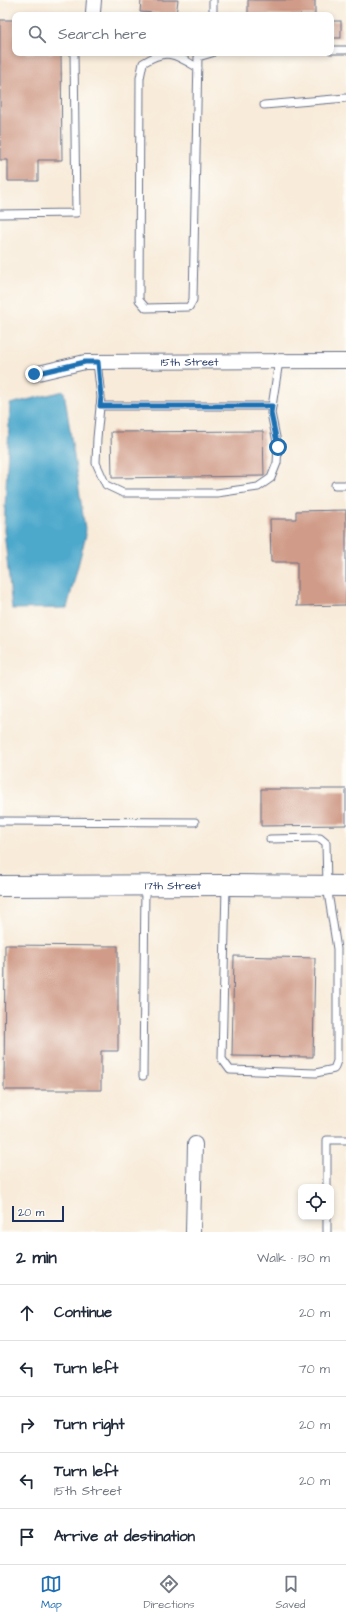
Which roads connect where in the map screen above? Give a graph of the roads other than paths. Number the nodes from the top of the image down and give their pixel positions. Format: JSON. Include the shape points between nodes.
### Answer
{"nodes":[{"id":1,"x":213,"y":0,"type":"edge"},
{"id":2,"x":213,"y":12,"type":"edge"},
{"id":3,"x":334,"y":50,"type":"edge"},
{"id":4,"x":346,"y":50,"type":"edge"},
{"id":5,"x":74,"y":56,"type":"edge"},
{"id":6,"x":154,"y":56,"type":"edge"},
{"id":7,"x":174,"y":56,"type":"edge"},
{"id":8,"x":202,"y":56,"type":"edge"},
{"id":9,"x":198,"y":68,"type":"junction"},
{"id":10,"x":346,"y":98,"type":"edge"},
{"id":11,"x":264,"y":105,"type":"dead end"},
{"id":12,"x":0,"y":214,"type":"edge"},
{"id":13,"x":346,"y":360,"type":"edge"},
{"id":14,"x":279,"y":361,"type":"junction"},
{"id":15,"x":98,"y":362,"type":"junction"},
{"id":16,"x":34,"y":374,"type":"dead end"},
{"id":17,"x":100,"y":406,"type":"junction"},
{"id":18,"x":272,"y":406,"type":"junction"},
{"id":19,"x":335,"y":485,"type":"dead end"},
{"id":20,"x":346,"y":485,"type":"edge"},
{"id":21,"x":0,"y":821,"type":"edge"},
{"id":22,"x":195,"y":822,"type":"dead end"},
{"id":23,"x":270,"y":839,"type":"dead end"},
{"id":24,"x":145,"y":885,"type":"junction"},
{"id":25,"x":226,"y":885,"type":"junction"},
{"id":26,"x":0,"y":886,"type":"edge"},
{"id":27,"x":336,"y":886,"type":"edge"},
{"id":28,"x":143,"y":1076,"type":"dead end"},
{"id":29,"x":346,"y":1140,"type":"edge"},
{"id":30,"x":195,"y":1144,"type":"dead end"},
{"id":31,"x":327,"y":1184,"type":"edge"},
{"id":32,"x":327,"y":1220,"type":"edge"},
{"id":33,"x":193,"y":1232,"type":"edge"},
{"id":34,"x":327,"y":1232,"type":"edge"}],
"edges":[{"from":1,"to":2,"type":"lane"},
{"from":3,"to":4,"type":"lane"},
{"from":5,"to":12,"type":"lane","via":[[76,213]]},
{"from":6,"to":9,"type":"lane","via":[[143,63],[140,78],[139,300],[146,308],[189,307],[193,300]]},
{"from":7,"to":9,"type":"lane"},
{"from":8,"to":9,"type":"lane","via":[[198,57]]},
{"from":10,"to":11,"type":"lane"},
{"from":13,"to":14,"type":"street","name":"15th Street"},
{"from":14,"to":15,"type":"street","name":"15th Street"},
{"from":14,"to":18,"type":"lane"},
{"from":15,"to":16,"type":"street","name":"15th Street","via":[[85,362]]},
{"from":15,"to":17,"type":"lane"},
{"from":17,"to":18,"type":"lane"},
{"from":17,"to":18,"type":"lane","via":[[96,463],[106,485],[122,493],[217,493],[258,487],[271,478],[277,463],[278,447],[271,413]]},
{"from":19,"to":20,"type":"lane"},
{"from":21,"to":22,"type":"lane"},
{"from":23,"to":27,"type":"lane","via":[[320,838],[326,843]]},
{"from":24,"to":25,"type":"main road","name":"17th Street"},
{"from":24,"to":26,"type":"main road","name":"17th Street"},
{"from":24,"to":28,"type":"lane"},
{"from":25,"to":27,"type":"main road","name":"17th Street"},
{"from":25,"to":27,"type":"lane","via":[[222,1059],[230,1070],[316,1073],[334,1069],[337,1061]]},
{"from":29,"to":31,"type":"lane","via":[[327,1140]]},
{"from":30,"to":33,"type":"street"},
{"from":32,"to":34,"type":"lane"}]}
